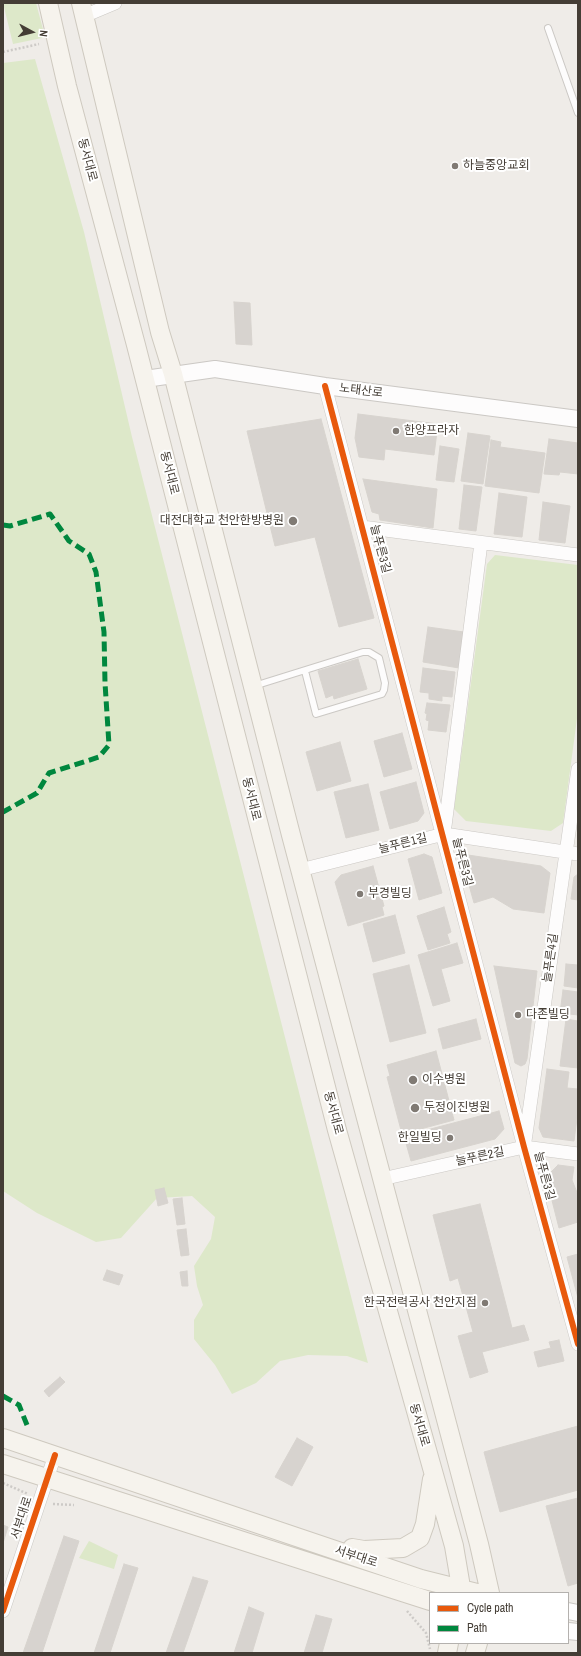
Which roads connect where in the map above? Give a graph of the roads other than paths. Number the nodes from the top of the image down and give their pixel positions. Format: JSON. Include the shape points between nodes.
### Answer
{"nodes":[{"id":1,"x":48,"y":3,"type":"edge"},
{"id":2,"x":115,"y":3,"type":"edge"},
{"id":3,"x":83,"y":10,"type":"edge"},
{"id":4,"x":548,"y":28,"type":"dead end"},
{"id":5,"x":578,"y":113,"type":"edge"},
{"id":6,"x":173,"y":374,"type":"junction"},
{"id":7,"x":145,"y":379,"type":"junction"},
{"id":8,"x":325,"y":386,"type":"junction"},
{"id":9,"x":578,"y":419,"type":"edge"},
{"id":10,"x":362,"y":527,"type":"junction"},
{"id":11,"x":481,"y":543,"type":"junction"},
{"id":12,"x":578,"y":555,"type":"edge"},
{"id":13,"x":305,"y":671,"type":"junction"},
{"id":14,"x":252,"y":686,"type":"junction"},
{"id":15,"x":578,"y":769,"type":"edge"},
{"id":16,"x":444,"y":834,"type":"junction"},
{"id":17,"x":572,"y":854,"type":"edge"},
{"id":18,"x":300,"y":870,"type":"junction"},
{"id":19,"x":524,"y":1147,"type":"junction"},
{"id":20,"x":578,"y":1154,"type":"edge"},
{"id":21,"x":382,"y":1179,"type":"junction"},
{"id":22,"x":578,"y":1344,"type":"edge"},
{"id":23,"x":3,"y":1438,"type":"edge"},
{"id":24,"x":55,"y":1455,"type":"junction"},
{"id":25,"x":3,"y":1464,"type":"edge"},
{"id":26,"x":433,"y":1474,"type":"junction"},
{"id":27,"x":47,"y":1478,"type":"junction"},
{"id":28,"x":314,"y":1543,"type":"junction"},
{"id":29,"x":467,"y":1592,"type":"edge"},
{"id":30,"x":490,"y":1592,"type":"edge"},
{"id":31,"x":429,"y":1601,"type":"edge"},
{"id":32,"x":3,"y":1611,"type":"edge"}],
"edges":[{"from":1,"to":7,"type":"main road","name":"동서대로","via":[[67,86]]},
{"from":2,"to":3,"type":"street"},
{"from":3,"to":6,"type":"main road","via":[[158,324]]},
{"from":4,"to":5,"type":"lane"},
{"from":6,"to":7,"type":"street","name":"노태산로"},
{"from":6,"to":8,"type":"street","name":"노태산로","via":[[215,369]]},
{"from":6,"to":14,"type":"main road"},
{"from":7,"to":26,"type":"main road","name":"동서대로","via":[[337,1130]]},
{"from":8,"to":9,"type":"street","name":"노태산로"},
{"from":8,"to":10,"type":"street","name":"늘푸른3길"},
{"from":10,"to":11,"type":"street","name":"늘푸른3길"},
{"from":10,"to":16,"type":"street","name":"늘푸른3길"},
{"from":11,"to":12,"type":"street","name":"늘푸른3길"},
{"from":11,"to":16,"type":"street","name":"늘푸른3길"},
{"from":13,"to":13,"type":"lane","via":[[363,652],[375,654],[379,658],[385,683],[382,694],[316,714]]},
{"from":13,"to":14,"type":"lane"},
{"from":14,"to":18,"type":"main road"},
{"from":15,"to":17,"type":"street","name":"늘푸른4길"},
{"from":16,"to":17,"type":"street","name":"늘푸른1길"},
{"from":16,"to":18,"type":"street","name":"늘푸른1길"},
{"from":16,"to":19,"type":"street","name":"늘푸른3길"},
{"from":17,"to":19,"type":"street","name":"늘푸른4길"},
{"from":18,"to":21,"type":"main road"},
{"from":19,"to":20,"type":"street","name":"늘푸른2길"},
{"from":19,"to":21,"type":"street","name":"늘푸른2길"},
{"from":19,"to":22,"type":"street","name":"늘푸른3길"},
{"from":21,"to":30,"type":"main road"},
{"from":23,"to":24,"type":"main road","name":"서부대로"},
{"from":24,"to":27,"type":"street","name":"서부대로"},
{"from":24,"to":28,"type":"main road","name":"서부대로"},
{"from":25,"to":27,"type":"main road","name":"서부대로"},
{"from":26,"to":28,"type":"main road","via":[[425,1524],[420,1538],[403,1548],[364,1550]]},
{"from":26,"to":29,"type":"main road","name":"동서대로"},
{"from":27,"to":31,"type":"main road","name":"서부대로"},
{"from":27,"to":32,"type":"street","name":"서부대로"},
{"from":28,"to":29,"type":"main road","name":"서부대로"}]}
